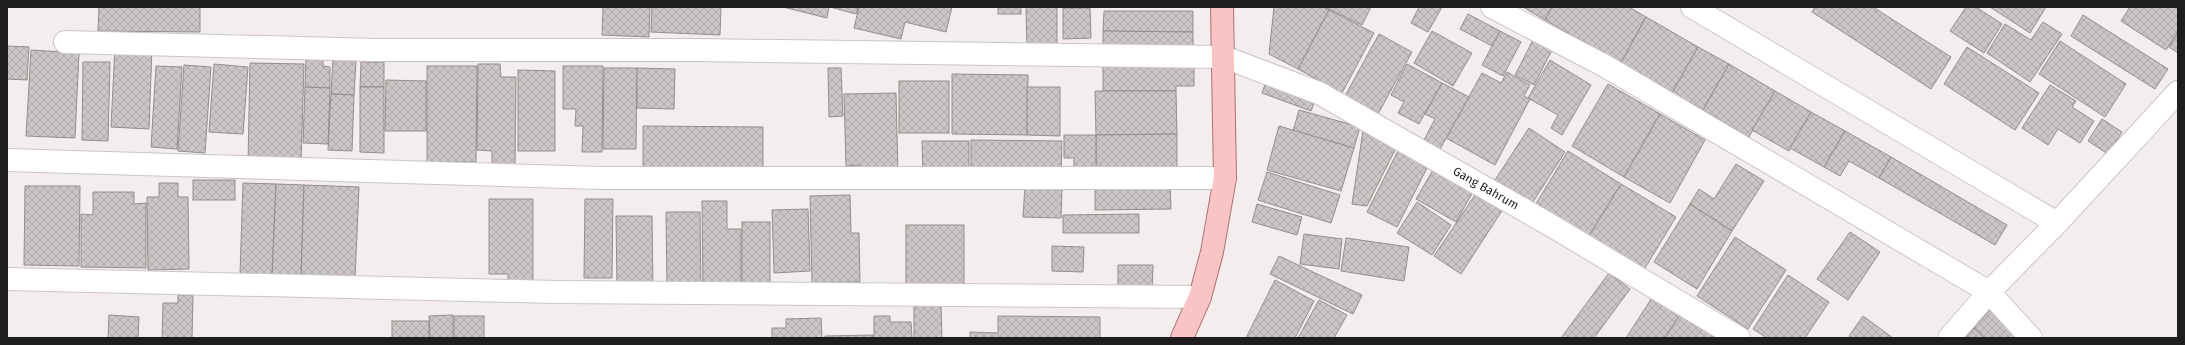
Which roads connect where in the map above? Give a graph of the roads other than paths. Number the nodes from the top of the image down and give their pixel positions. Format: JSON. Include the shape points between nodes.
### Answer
{"nodes":[{"id":1,"x":1222,"y":7,"type":"edge"},
{"id":2,"x":1492,"y":7,"type":"edge"},
{"id":3,"x":1692,"y":7,"type":"edge"},
{"id":4,"x":65,"y":42,"type":"dead end"},
{"id":5,"x":1224,"y":57,"type":"junction"},
{"id":6,"x":2178,"y":92,"type":"edge"},
{"id":7,"x":7,"y":160,"type":"edge"},
{"id":8,"x":1225,"y":178,"type":"junction"},
{"id":9,"x":2057,"y":223,"type":"junction"},
{"id":10,"x":7,"y":279,"type":"edge"},
{"id":11,"x":1989,"y":292,"type":"junction"},
{"id":12,"x":1200,"y":297,"type":"junction"},
{"id":13,"x":1182,"y":338,"type":"edge"},
{"id":14,"x":1739,"y":338,"type":"edge"},
{"id":15,"x":1949,"y":338,"type":"edge"},
{"id":16,"x":2031,"y":338,"type":"edge"}],
"edges":[{"from":1,"to":5,"type":"main road"},
{"from":2,"to":11,"type":"street","via":[[1605,66]]},
{"from":3,"to":9,"type":"street"},
{"from":4,"to":5,"type":"street","name":"Gang Bahrum","via":[[375,50],[696,50]]},
{"from":5,"to":8,"type":"main road"},
{"from":5,"to":14,"type":"street","name":"Gang Bahrum","via":[[1319,93],[1552,226]]},
{"from":6,"to":9,"type":"street"},
{"from":7,"to":8,"type":"street","via":[[602,178]]},
{"from":8,"to":12,"type":"main road","via":[[1212,252]]},
{"from":9,"to":11,"type":"street"},
{"from":10,"to":12,"type":"street","via":[[556,292]]},
{"from":11,"to":15,"type":"street"},
{"from":11,"to":16,"type":"street"},
{"from":12,"to":13,"type":"main road"}]}
